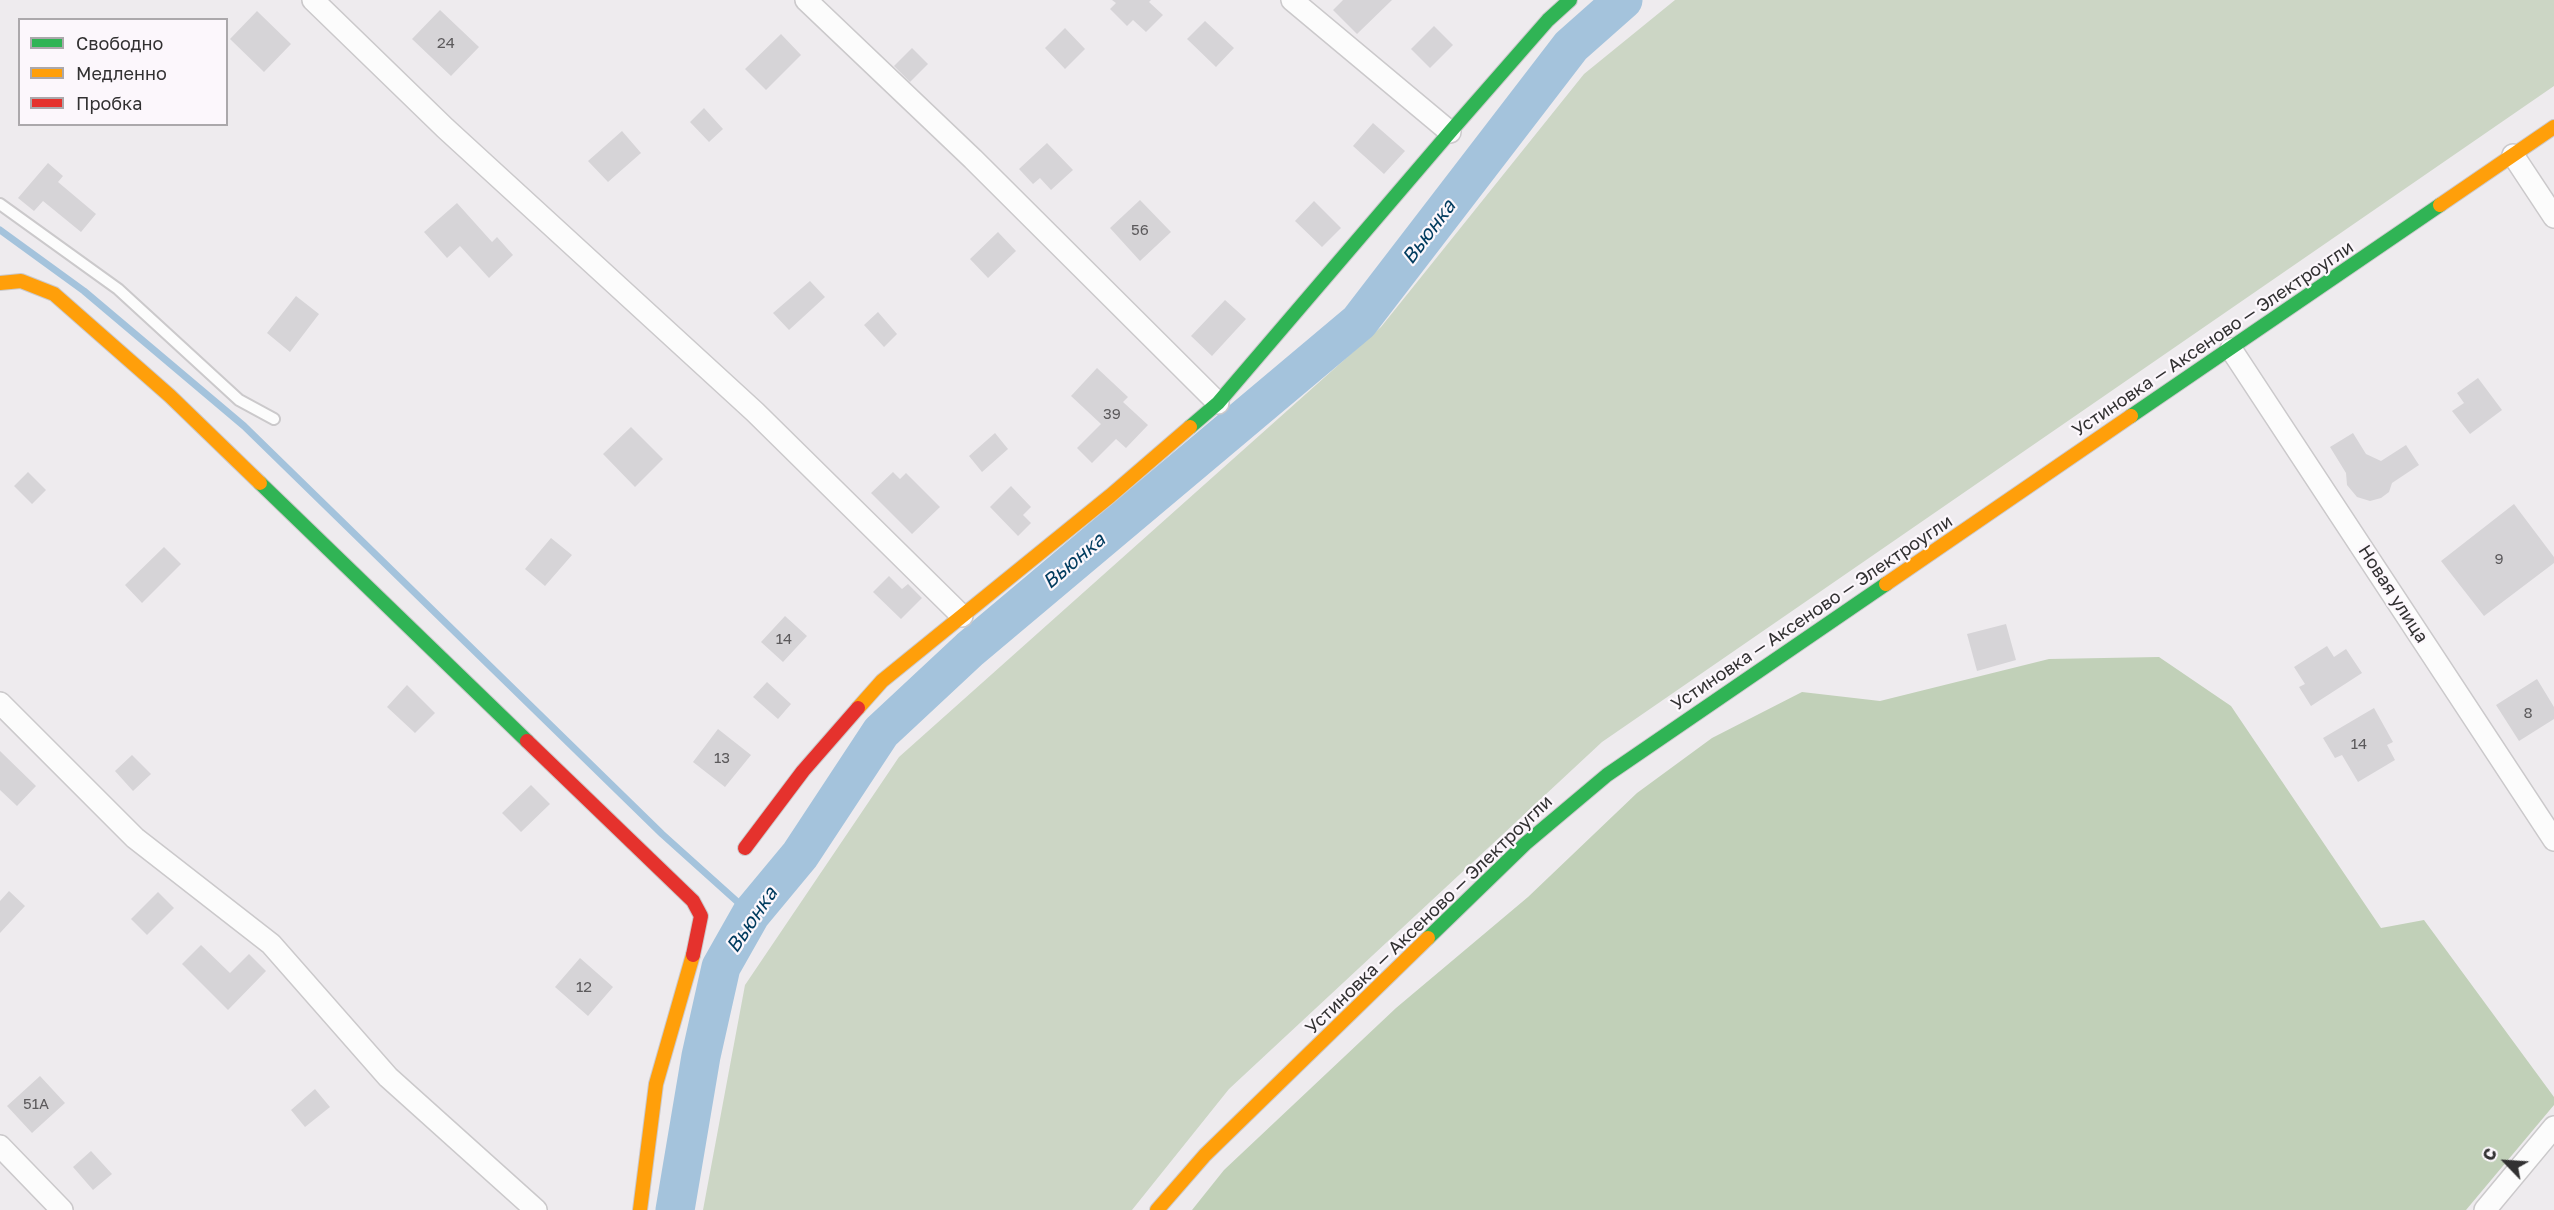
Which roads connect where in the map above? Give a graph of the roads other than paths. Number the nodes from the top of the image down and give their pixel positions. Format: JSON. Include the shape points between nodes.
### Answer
{"nodes":[{"id":1,"x":314,"y":0,"type":"edge"},
{"id":2,"x":806,"y":0,"type":"edge"},
{"id":3,"x":1292,"y":0,"type":"edge"},
{"id":4,"x":1570,"y":0,"type":"edge"},
{"id":5,"x":2554,"y":127,"type":"edge"},
{"id":6,"x":1450,"y":132,"type":"junction"},
{"id":7,"x":2513,"y":155,"type":"junction"},
{"id":8,"x":0,"y":204,"type":"edge"},
{"id":9,"x":2554,"y":218,"type":"edge"},
{"id":10,"x":0,"y":283,"type":"edge"},
{"id":11,"x":2231,"y":349,"type":"junction"},
{"id":12,"x":1218,"y":403,"type":"junction"},
{"id":13,"x":274,"y":419,"type":"dead end"},
{"id":14,"x":962,"y":616,"type":"junction"},
{"id":15,"x":0,"y":703,"type":"edge"},
{"id":16,"x":2554,"y":840,"type":"edge"},
{"id":17,"x":746,"y":848,"type":"dead end"},
{"id":18,"x":2554,"y":1127,"type":"edge"},
{"id":19,"x":0,"y":1146,"type":"edge"},
{"id":20,"x":62,"y":1210,"type":"edge"},
{"id":21,"x":536,"y":1210,"type":"edge"},
{"id":22,"x":640,"y":1210,"type":"edge"},
{"id":23,"x":1157,"y":1210,"type":"edge"},
{"id":24,"x":2485,"y":1210,"type":"edge"}],
"edges":[{"from":1,"to":14,"type":"street","via":[[445,128],[755,412]]},
{"from":2,"to":12,"type":"street","via":[[973,159]]},
{"from":3,"to":6,"type":"street"},
{"from":4,"to":6,"type":"street"},
{"from":5,"to":7,"type":"street","name":"Устиновка — Аксеново — Электроугли"},
{"from":6,"to":12,"type":"street"},
{"from":7,"to":9,"type":"street"},
{"from":7,"to":11,"type":"street","name":"Устиновка — Аксеново — Электроугли"},
{"from":8,"to":13,"type":"lane","via":[[117,289],[239,400]]},
{"from":10,"to":22,"type":"street","via":[[32,281],[54,294],[170,396],[693,901],[701,916],[699,932],[656,1084]]},
{"from":11,"to":16,"type":"street","name":"Новая улица"},
{"from":11,"to":23,"type":"street","name":"Устиновка — Аксеново — Электроугли","via":[[1607,775],[1517,852],[1205,1155]]},
{"from":12,"to":14,"type":"street"},
{"from":14,"to":17,"type":"street","via":[[882,681],[803,771]]},
{"from":15,"to":21,"type":"street","via":[[135,838],[271,944],[388,1077]]},
{"from":18,"to":24,"type":"street"},
{"from":19,"to":20,"type":"street"}]}
